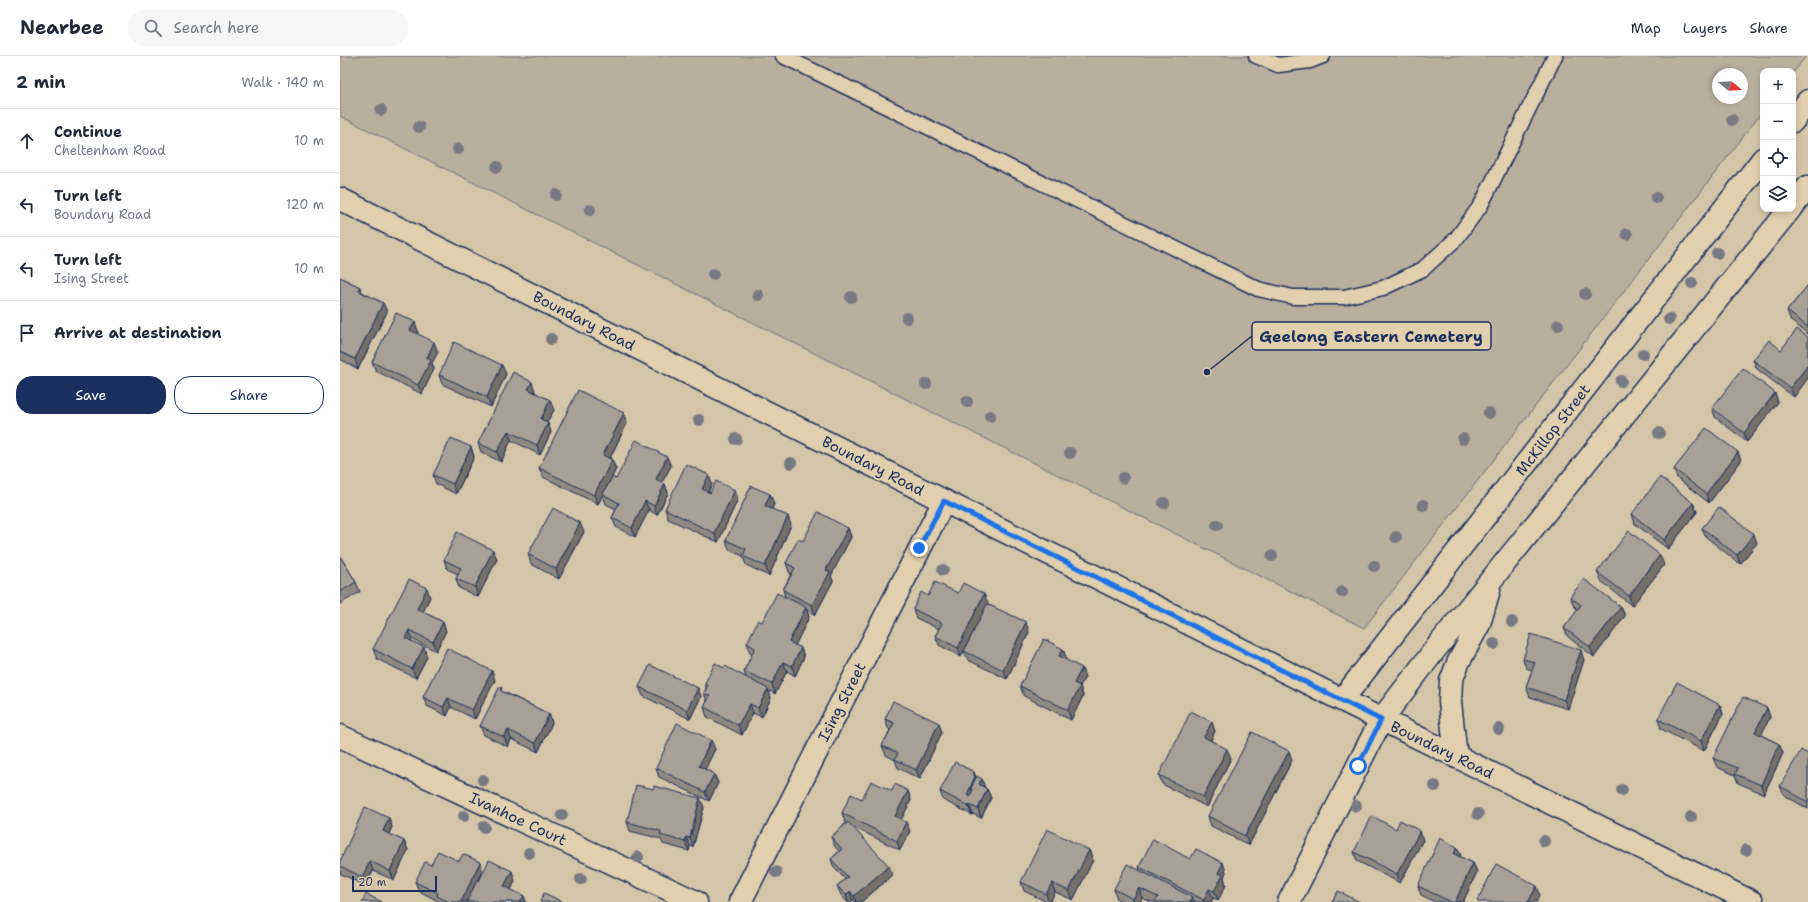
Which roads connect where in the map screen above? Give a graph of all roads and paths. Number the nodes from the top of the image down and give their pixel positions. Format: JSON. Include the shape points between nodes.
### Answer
{"nodes":[{"id":1,"x":783,"y":56,"type":"edge"},
{"id":2,"x":1256,"y":56,"type":"edge"},
{"id":3,"x":1323,"y":56,"type":"edge"},
{"id":4,"x":1555,"y":56,"type":"edge"},
{"id":5,"x":1808,"y":101,"type":"edge"},
{"id":6,"x":1796,"y":117,"type":"edge"},
{"id":7,"x":1760,"y":163,"type":"edge"},
{"id":8,"x":1808,"y":187,"type":"edge"},
{"id":9,"x":340,"y":199,"type":"edge"},
{"id":10,"x":1796,"y":202,"type":"edge"},
{"id":11,"x":1788,"y":212,"type":"edge"},
{"id":12,"x":944,"y":501,"type":"junction"},
{"id":13,"x":1493,"y":580,"type":"junction"},
{"id":14,"x":1342,"y":700,"type":"junction"},
{"id":15,"x":1381,"y":720,"type":"junction"},
{"id":16,"x":340,"y":736,"type":"edge"},
{"id":17,"x":1456,"y":757,"type":"junction"},
{"id":18,"x":1739,"y":899,"type":"edge"},
{"id":19,"x":696,"y":902,"type":"edge"},
{"id":20,"x":740,"y":902,"type":"edge"},
{"id":21,"x":1289,"y":902,"type":"edge"}],
"edges":[{"from":1,"to":4,"type":"lane","via":[[1258,289],[1293,297],[1344,297],[1383,288],[1423,269],[1456,239],[1481,205]]},
{"from":2,"to":3,"type":"lane","via":[[1278,65],[1310,61]]},
{"from":5,"to":6,"type":"street"},
{"from":7,"to":14,"type":"street","name":"McKillop Street"},
{"from":8,"to":10,"type":"street"},
{"from":9,"to":12,"type":"street","name":"Boundary Road"},
{"from":11,"to":13,"type":"street"},
{"from":12,"to":14,"type":"street","name":"Boundary Road"},
{"from":12,"to":20,"type":"street","name":"Ising Street"},
{"from":13,"to":15,"type":"street"},
{"from":13,"to":17,"type":"street","via":[[1479,624],[1451,681],[1450,702]]},
{"from":14,"to":15,"type":"street","name":"Boundary Road"},
{"from":15,"to":17,"type":"street","name":"Boundary Road"},
{"from":15,"to":21,"type":"street"},
{"from":16,"to":19,"type":"street","name":"Ivanhoe Court"},
{"from":17,"to":18,"type":"street","name":"Boundary Road"}]}
